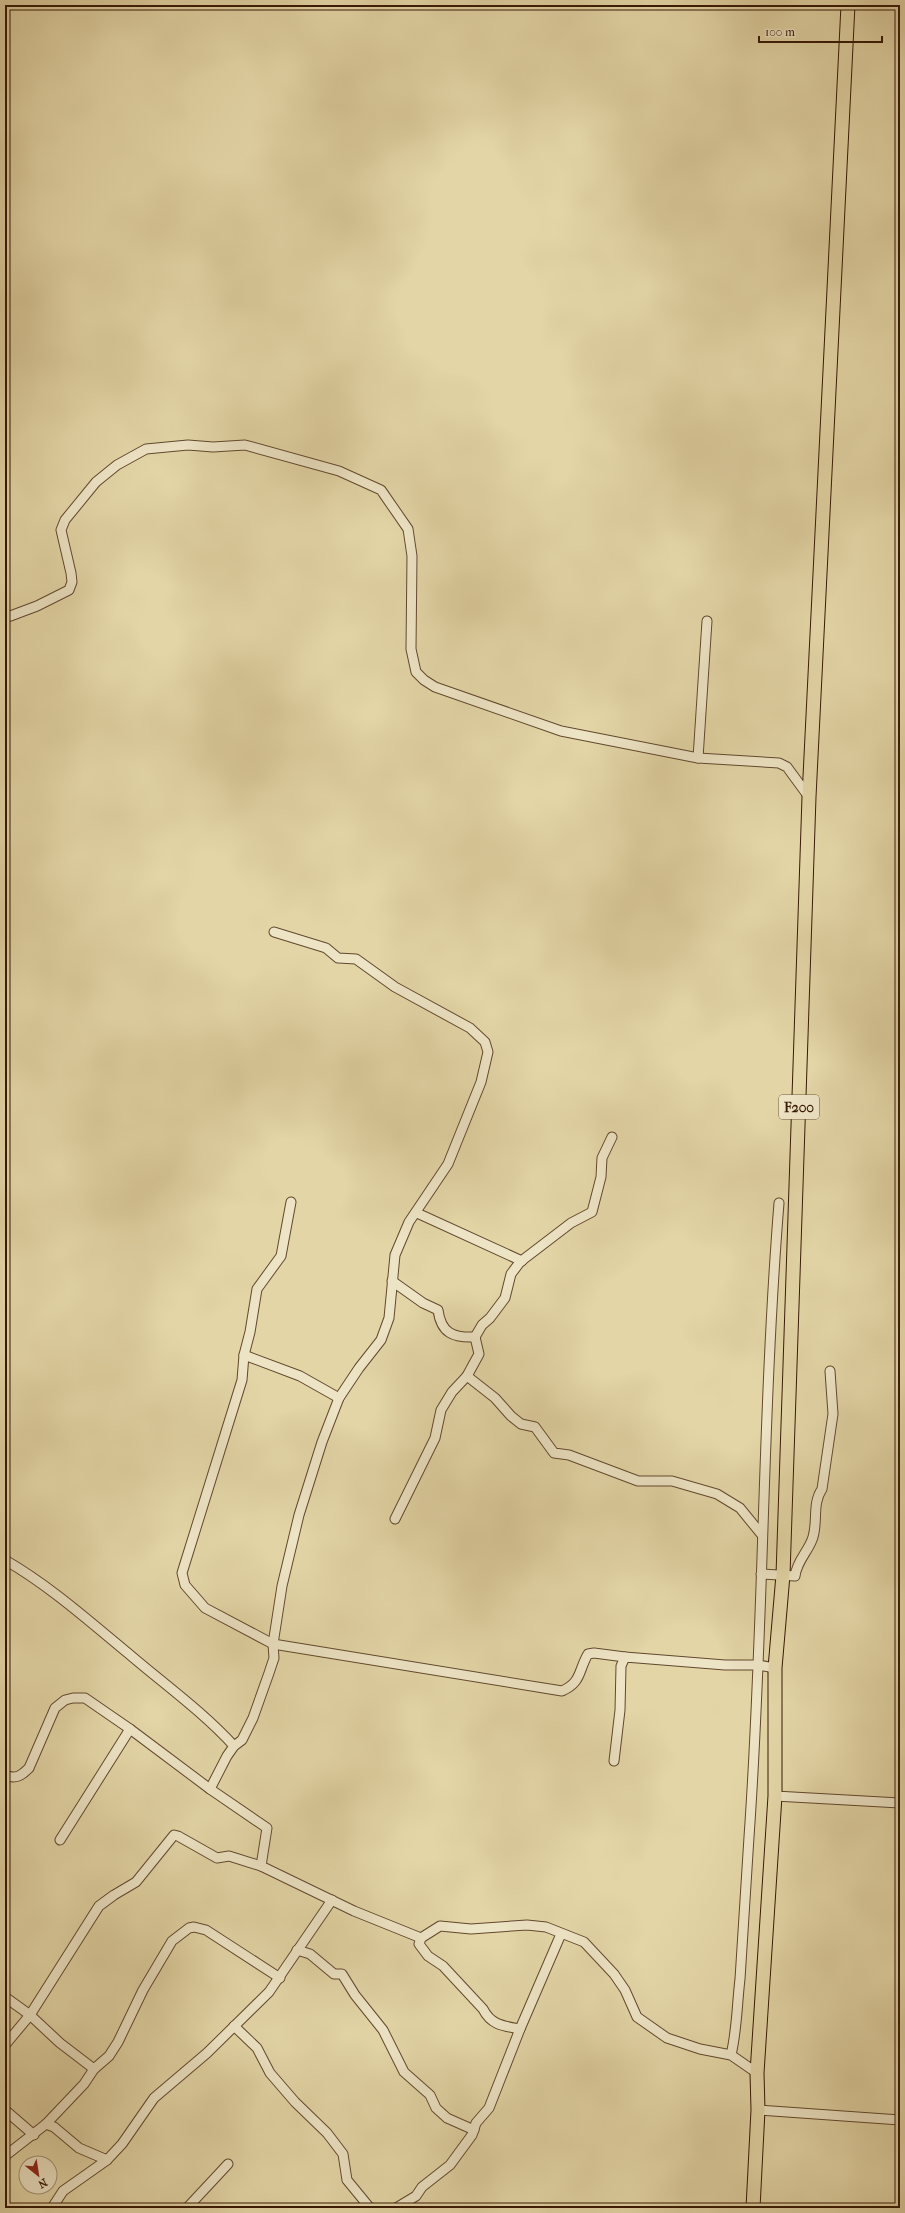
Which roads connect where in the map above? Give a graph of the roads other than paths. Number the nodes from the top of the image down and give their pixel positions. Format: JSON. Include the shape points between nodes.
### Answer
{"nodes":[{"id":1,"x":848,"y":5,"type":"edge"},
{"id":2,"x":5,"y":618,"type":"edge"},
{"id":3,"x":707,"y":621,"type":"dead end"},
{"id":4,"x":698,"y":758,"type":"junction"},
{"id":5,"x":809,"y":796,"type":"junction"},
{"id":6,"x":274,"y":932,"type":"dead end"},
{"id":7,"x":612,"y":1137,"type":"dead end"},
{"id":8,"x":290,"y":1202,"type":"dead end"},
{"id":9,"x":779,"y":1203,"type":"dead end"},
{"id":10,"x":417,"y":1213,"type":"junction"},
{"id":11,"x":522,"y":1261,"type":"junction"},
{"id":12,"x":392,"y":1281,"type":"junction"},
{"id":13,"x":475,"y":1337,"type":"junction"},
{"id":14,"x":244,"y":1355,"type":"junction"},
{"id":15,"x":830,"y":1371,"type":"dead end"},
{"id":16,"x":468,"y":1376,"type":"junction"},
{"id":17,"x":339,"y":1398,"type":"junction"},
{"id":18,"x":395,"y":1518,"type":"dead end"},
{"id":19,"x":762,"y":1536,"type":"junction"},
{"id":20,"x":5,"y":1560,"type":"edge"},
{"id":21,"x":761,"y":1574,"type":"junction"},
{"id":22,"x":783,"y":1575,"type":"junction"},
{"id":23,"x":273,"y":1644,"type":"junction"},
{"id":24,"x":624,"y":1657,"type":"junction"},
{"id":25,"x":758,"y":1664,"type":"junction"},
{"id":26,"x":775,"y":1668,"type":"junction"},
{"id":27,"x":130,"y":1729,"type":"junction"},
{"id":28,"x":234,"y":1746,"type":"junction"},
{"id":29,"x":614,"y":1761,"type":"dead end"},
{"id":30,"x":5,"y":1775,"type":"edge"},
{"id":31,"x":210,"y":1789,"type":"junction"},
{"id":32,"x":775,"y":1796,"type":"junction"},
{"id":33,"x":900,"y":1803,"type":"edge"},
{"id":34,"x":60,"y":1840,"type":"dead end"},
{"id":35,"x":261,"y":1866,"type":"junction"},
{"id":36,"x":332,"y":1900,"type":"junction"},
{"id":37,"x":561,"y":1934,"type":"junction"},
{"id":38,"x":421,"y":1938,"type":"junction"},
{"id":39,"x":297,"y":1950,"type":"junction"},
{"id":40,"x":280,"y":1978,"type":"junction"},
{"id":41,"x":5,"y":1998,"type":"edge"},
{"id":42,"x":30,"y":2015,"type":"junction"},
{"id":43,"x":234,"y":2026,"type":"junction"},
{"id":44,"x":520,"y":2029,"type":"junction"},
{"id":45,"x":5,"y":2045,"type":"edge"},
{"id":46,"x":731,"y":2055,"type":"junction"},
{"id":47,"x":94,"y":2069,"type":"junction"},
{"id":48,"x":757,"y":2073,"type":"junction"},
{"id":49,"x":5,"y":2110,"type":"edge"},
{"id":50,"x":758,"y":2110,"type":"junction"},
{"id":51,"x":900,"y":2120,"type":"edge"},
{"id":52,"x":46,"y":2124,"type":"junction"},
{"id":53,"x":474,"y":2130,"type":"junction"},
{"id":54,"x":34,"y":2135,"type":"junction"},
{"id":55,"x":5,"y":2156,"type":"edge"},
{"id":56,"x":107,"y":2160,"type":"junction"},
{"id":57,"x":228,"y":2164,"type":"dead end"},
{"id":58,"x":52,"y":2208,"type":"edge"},
{"id":59,"x":187,"y":2208,"type":"edge"},
{"id":60,"x":370,"y":2208,"type":"edge"},
{"id":61,"x":396,"y":2208,"type":"edge"},
{"id":62,"x":753,"y":2208,"type":"edge"}],
"edges":[{"from":1,"to":5,"type":"main road","number":"F200"},
{"from":2,"to":4,"type":"street","via":[[69,590],[72,582],[71,573],[61,530],[65,520],[96,482],[117,465],[146,449],[188,445],[245,445],[339,471],[381,490],[408,529],[412,556],[411,649],[416,672],[424,680],[454,695],[561,731]]},
{"from":3,"to":4,"type":"street"},
{"from":4,"to":5,"type":"street","via":[[779,763],[787,767]]},
{"from":5,"to":22,"type":"main road","number":"F200"},
{"from":6,"to":10,"type":"street","via":[[326,948],[338,958],[356,959],[395,987],[470,1028],[486,1042],[488,1052],[481,1082],[457,1144],[441,1177]]},
{"from":7,"to":11,"type":"street","via":[[602,1158],[601,1177],[592,1212],[571,1223]]},
{"from":8,"to":14,"type":"street","via":[[281,1256],[257,1289]]},
{"from":9,"to":19,"type":"street"},
{"from":10,"to":11,"type":"street"},
{"from":10,"to":12,"type":"street","via":[[404,1232],[395,1255]]},
{"from":11,"to":13,"type":"street","via":[[511,1274],[505,1298]]},
{"from":12,"to":13,"type":"street","via":[[423,1303],[438,1310],[440,1323],[447,1332],[465,1338]]},
{"from":12,"to":17,"type":"street","via":[[389,1318],[381,1340]]},
{"from":13,"to":16,"type":"street","via":[[479,1354]]},
{"from":14,"to":17,"type":"street","via":[[300,1376]]},
{"from":14,"to":23,"type":"street","via":[[242,1380],[233,1412],[182,1573],[185,1585],[205,1608]]},
{"from":15,"to":22,"type":"street","via":[[833,1414],[822,1489],[816,1498],[813,1537],[796,1567],[795,1576]]},
{"from":16,"to":18,"type":"street","via":[[452,1392],[441,1410],[435,1438]]},
{"from":16,"to":19,"type":"street","via":[[521,1424],[535,1427],[554,1453],[570,1455],[638,1481],[672,1481],[717,1494],[740,1508]]},
{"from":17,"to":23,"type":"street","via":[[299,1515],[282,1586]]},
{"from":19,"to":21,"type":"street"},
{"from":20,"to":28,"type":"street","via":[[87,1619],[204,1716]]},
{"from":21,"to":22,"type":"street"},
{"from":21,"to":25,"type":"street"},
{"from":22,"to":26,"type":"main road","number":"F200"},
{"from":23,"to":24,"type":"street","via":[[562,1691],[577,1681],[588,1654]]},
{"from":23,"to":28,"type":"street","via":[[274,1658],[253,1718],[242,1740]]},
{"from":24,"to":25,"type":"street","via":[[725,1665]]},
{"from":24,"to":29,"type":"street","via":[[621,1666],[620,1710]]},
{"from":25,"to":26,"type":"street"},
{"from":25,"to":46,"type":"street","via":[[757,1725],[742,1944],[735,2036]]},
{"from":26,"to":32,"type":"main road","number":"F200"},
{"from":27,"to":30,"type":"street","via":[[85,1698],[65,1700],[55,1708],[30,1768],[22,1775],[12,1778]]},
{"from":27,"to":31,"type":"street"},
{"from":27,"to":34,"type":"street"},
{"from":28,"to":31,"type":"street"},
{"from":31,"to":35,"type":"street","via":[[267,1828]]},
{"from":32,"to":33,"type":"street"},
{"from":32,"to":48,"type":"main road","number":"F200"},
{"from":35,"to":36,"type":"street"},
{"from":35,"to":42,"type":"street","via":[[229,1856],[217,1858],[174,1835],[136,1882],[99,1906]]},
{"from":36,"to":38,"type":"street","via":[[382,1924]]},
{"from":36,"to":39,"type":"street"},
{"from":37,"to":38,"type":"street","via":[[546,1927],[527,1925],[471,1929],[440,1926]]},
{"from":37,"to":44,"type":"street"},
{"from":37,"to":46,"type":"street","via":[[584,1942],[618,1980],[637,2017],[667,2038],[700,2049]]},
{"from":38,"to":44,"type":"street","via":[[421,1949],[444,1966],[487,2017],[497,2025]]},
{"from":39,"to":40,"type":"street"},
{"from":39,"to":53,"type":"street","via":[[310,1954],[334,1974],[342,1974],[383,2030],[404,2072],[430,2095],[436,2108],[447,2118]]},
{"from":40,"to":43,"type":"street","via":[[258,2004]]},
{"from":40,"to":47,"type":"street","via":[[206,1930],[194,1927],[183,1930],[172,1941],[153,1972],[114,2049]]},
{"from":41,"to":42,"type":"street"},
{"from":42,"to":45,"type":"street"},
{"from":42,"to":47,"type":"street","via":[[60,2043]]},
{"from":43,"to":56,"type":"street","via":[[207,2053],[154,2098],[122,2144]]},
{"from":43,"to":60,"type":"street","via":[[257,2048],[270,2073],[327,2133],[343,2154],[347,2180]]},
{"from":44,"to":53,"type":"street","via":[[489,2108],[476,2123]]},
{"from":46,"to":48,"type":"street"},
{"from":47,"to":52,"type":"street","via":[[84,2084]]},
{"from":48,"to":50,"type":"main road","number":"F200"},
{"from":49,"to":54,"type":"street"},
{"from":50,"to":51,"type":"street"},
{"from":50,"to":62,"type":"main road","number":"F200"},
{"from":52,"to":54,"type":"street"},
{"from":52,"to":56,"type":"street","via":[[54,2127],[79,2148]]},
{"from":53,"to":61,"type":"street","via":[[450,2165],[422,2187],[416,2196]]},
{"from":54,"to":55,"type":"street"},
{"from":56,"to":58,"type":"street","via":[[63,2191]]},
{"from":57,"to":59,"type":"street"}]}
